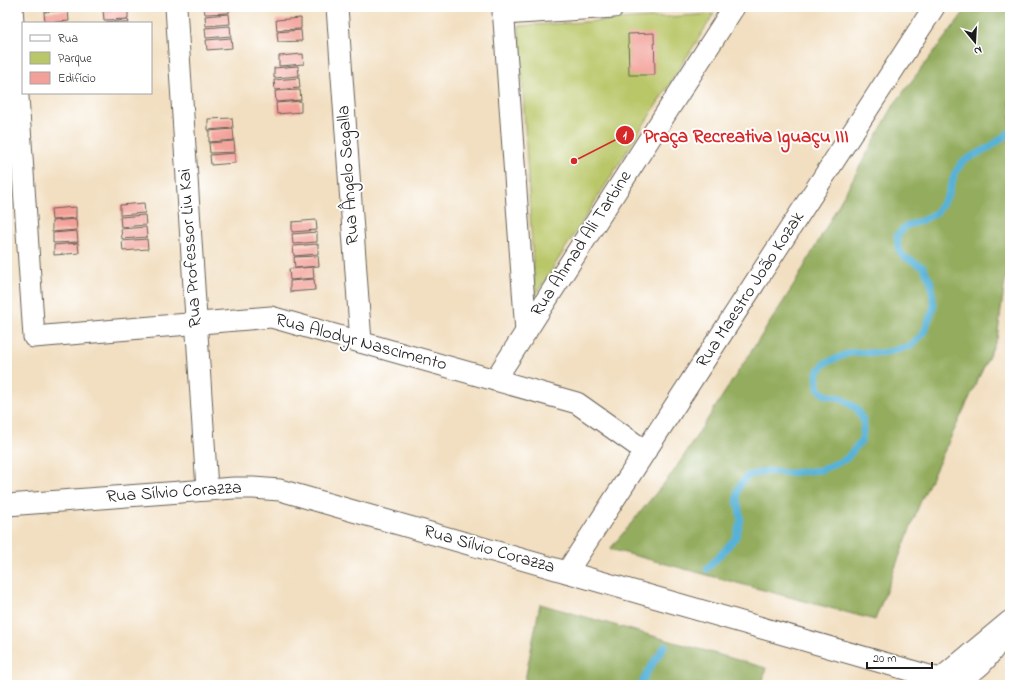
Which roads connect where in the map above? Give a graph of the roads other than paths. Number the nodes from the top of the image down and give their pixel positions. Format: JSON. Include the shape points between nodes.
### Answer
{"nodes":[{"id":1,"x":12,"y":7,"type":"edge"},
{"id":2,"x":176,"y":7,"type":"edge"},
{"id":3,"x":337,"y":7,"type":"edge"},
{"id":4,"x":614,"y":7,"type":"edge"},
{"id":5,"x":734,"y":7,"type":"edge"},
{"id":6,"x":934,"y":7,"type":"edge"},
{"id":7,"x":503,"y":11,"type":"edge"},
{"id":8,"x":196,"y":323,"type":"junction"},
{"id":9,"x":526,"y":332,"type":"junction"},
{"id":10,"x":361,"y":342,"type":"junction"},
{"id":11,"x":495,"y":380,"type":"junction"},
{"id":12,"x":645,"y":451,"type":"junction"},
{"id":13,"x":207,"y":489,"type":"junction"},
{"id":14,"x":7,"y":505,"type":"edge"},
{"id":15,"x":567,"y":572,"type":"junction"},
{"id":16,"x":1010,"y":621,"type":"edge"},
{"id":17,"x":1010,"y":626,"type":"edge"},
{"id":18,"x":937,"y":682,"type":"edge"},
{"id":19,"x":961,"y":685,"type":"edge"}],
"edges":[{"from":1,"to":8,"type":"street","name":"Rua Alodyr Nascimento","via":[[34,337]]},
{"from":2,"to":8,"type":"street","name":"Rua Professor Liu Kai"},
{"from":3,"to":10,"type":"street","name":"Rua Ângelo Segalla"},
{"from":4,"to":7,"type":"street"},
{"from":5,"to":9,"type":"street","name":"Rua Ahmad Ali Tarbine"},
{"from":6,"to":12,"type":"street","name":"Rua Maestro João Kozak"},
{"from":7,"to":9,"type":"street"},
{"from":8,"to":10,"type":"street","name":"Rua Alodyr Nascimento","via":[[271,317]]},
{"from":8,"to":13,"type":"street","name":"Rua Professor Liu Kai"},
{"from":9,"to":11,"type":"street","name":"Rua Ahmad Ali Tarbine"},
{"from":10,"to":11,"type":"street","name":"Rua Alodyr Nascimento"},
{"from":11,"to":12,"type":"street","name":"Rua Alodyr Nascimento","via":[[576,403]]},
{"from":12,"to":15,"type":"street","name":"Rua Maestro João Kozak"},
{"from":13,"to":14,"type":"street","name":"Rua Sílvio Corazza"},
{"from":13,"to":15,"type":"street","name":"Rua Sílvio Corazza","via":[[280,490]]},
{"from":15,"to":18,"type":"street","name":"Rua Sílvio Corazza"},
{"from":16,"to":18,"type":"street"},
{"from":17,"to":18,"type":"street","via":[[987,659],[976,669],[962,677]]},
{"from":18,"to":19,"type":"street","name":"Rua Sílvio Corazza"}]}
